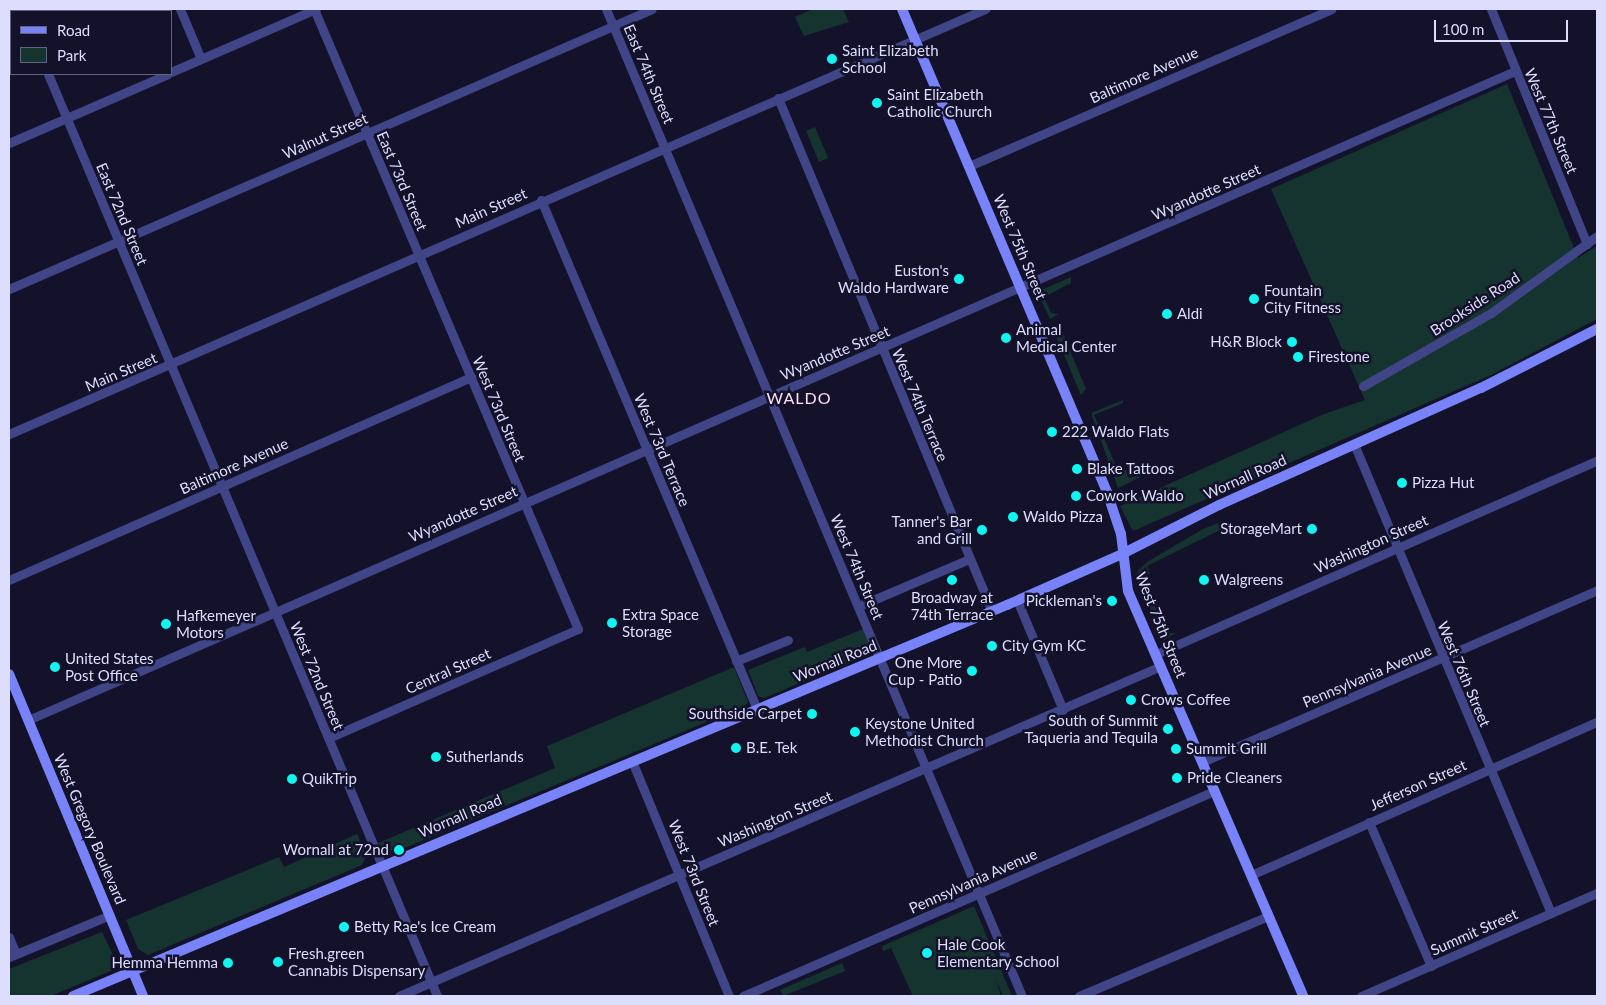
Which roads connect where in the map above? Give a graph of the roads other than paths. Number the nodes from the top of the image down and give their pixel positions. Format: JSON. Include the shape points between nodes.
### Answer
{"nodes":[{"id":1,"x":180,"y":9,"type":"edge"},
{"id":2,"x":315,"y":9,"type":"edge"},
{"id":3,"x":606,"y":9,"type":"edge"},
{"id":4,"x":652,"y":9,"type":"edge"},
{"id":5,"x":902,"y":9,"type":"edge"},
{"id":6,"x":985,"y":9,"type":"edge"},
{"id":7,"x":1331,"y":9,"type":"edge"},
{"id":8,"x":1491,"y":9,"type":"edge"},
{"id":9,"x":613,"y":26,"type":"junction"},
{"id":10,"x":915,"y":39,"type":"junction"},
{"id":11,"x":201,"y":59,"type":"junction"},
{"id":12,"x":1515,"y":71,"type":"junction"},
{"id":13,"x":172,"y":72,"type":"edge"},
{"id":14,"x":48,"y":75,"type":"edge"},
{"id":15,"x":166,"y":75,"type":"edge"},
{"id":16,"x":778,"y":98,"type":"junction"},
{"id":17,"x":66,"y":118,"type":"junction"},
{"id":18,"x":367,"y":132,"type":"junction"},
{"id":19,"x":9,"y":143,"type":"edge"},
{"id":20,"x":666,"y":149,"type":"junction"},
{"id":21,"x":969,"y":166,"type":"junction"},
{"id":22,"x":541,"y":200,"type":"junction"},
{"id":23,"x":1597,"y":236,"type":"edge"},
{"id":24,"x":119,"y":242,"type":"junction"},
{"id":25,"x":1587,"y":244,"type":"junction"},
{"id":26,"x":418,"y":254,"type":"junction"},
{"id":27,"x":1020,"y":288,"type":"junction"},
{"id":28,"x":9,"y":289,"type":"edge"},
{"id":29,"x":1597,"y":329,"type":"edge"},
{"id":30,"x":881,"y":349,"type":"junction"},
{"id":31,"x":172,"y":366,"type":"junction"},
{"id":32,"x":471,"y":377,"type":"junction"},
{"id":33,"x":1363,"y":386,"type":"dead end"},
{"id":34,"x":770,"y":396,"type":"junction"},
{"id":35,"x":9,"y":434,"type":"edge"},
{"id":36,"x":1354,"y":444,"type":"junction"},
{"id":37,"x":647,"y":449,"type":"junction"},
{"id":38,"x":1597,"y":460,"type":"edge"},
{"id":39,"x":223,"y":487,"type":"junction"},
{"id":40,"x":524,"y":502,"type":"junction"},
{"id":41,"x":1397,"y":548,"type":"junction"},
{"id":42,"x":1122,"y":554,"type":"junction"},
{"id":43,"x":969,"y":559,"type":"junction"},
{"id":44,"x":9,"y":580,"type":"edge"},
{"id":45,"x":1597,"y":590,"type":"edge"},
{"id":46,"x":1017,"y":600,"type":"junction"},
{"id":47,"x":859,"y":606,"type":"junction"},
{"id":48,"x":992,"y":611,"type":"junction"},
{"id":49,"x":275,"y":613,"type":"junction"},
{"id":50,"x":578,"y":629,"type":"joint"},
{"id":51,"x":788,"y":640,"type":"dead end"},
{"id":52,"x":1156,"y":654,"type":"junction"},
{"id":53,"x":881,"y":658,"type":"junction"},
{"id":54,"x":1442,"y":659,"type":"junction"},
{"id":55,"x":736,"y":660,"type":"junction"},
{"id":56,"x":1161,"y":666,"type":"junction"},
{"id":57,"x":9,"y":674,"type":"edge"},
{"id":58,"x":757,"y":709,"type":"junction"},
{"id":59,"x":1063,"y":710,"type":"junction"},
{"id":60,"x":28,"y":720,"type":"junction"},
{"id":61,"x":1597,"y":722,"type":"edge"},
{"id":62,"x":329,"y":738,"type":"junction"},
{"id":63,"x":632,"y":761,"type":"junction"},
{"id":64,"x":1202,"y":762,"type":"junction"},
{"id":65,"x":927,"y":769,"type":"junction"},
{"id":66,"x":1489,"y":769,"type":"junction"},
{"id":67,"x":1214,"y":791,"type":"junction"},
{"id":68,"x":1369,"y":822,"type":"junction"},
{"id":69,"x":384,"y":864,"type":"junction"},
{"id":70,"x":680,"y":874,"type":"junction"},
{"id":71,"x":1250,"y":875,"type":"junction"},
{"id":72,"x":1597,"y":893,"type":"edge"},
{"id":73,"x":979,"y":894,"type":"junction"},
{"id":74,"x":1551,"y":913,"type":"junction"},
{"id":75,"x":110,"y":915,"type":"junction"},
{"id":76,"x":1268,"y":916,"type":"junction"},
{"id":77,"x":9,"y":937,"type":"edge"},
{"id":78,"x":13,"y":955,"type":"edge"},
{"id":79,"x":1431,"y":966,"type":"junction"},
{"id":80,"x":133,"y":970,"type":"junction"},
{"id":81,"x":432,"y":982,"type":"junction"},
{"id":82,"x":73,"y":996,"type":"edge"},
{"id":83,"x":144,"y":996,"type":"edge"},
{"id":84,"x":399,"y":996,"type":"edge"},
{"id":85,"x":437,"y":996,"type":"edge"},
{"id":86,"x":729,"y":996,"type":"edge"},
{"id":87,"x":743,"y":996,"type":"edge"},
{"id":88,"x":1022,"y":996,"type":"edge"},
{"id":89,"x":1079,"y":996,"type":"edge"},
{"id":90,"x":1303,"y":996,"type":"edge"},
{"id":91,"x":1362,"y":996,"type":"edge"}],
"edges":[{"from":1,"to":11,"type":"street"},
{"from":2,"to":11,"type":"street"},
{"from":2,"to":18,"type":"street","name":"East 73rd Street"},
{"from":3,"to":9,"type":"street","name":"East 74th Street"},
{"from":4,"to":9,"type":"street","name":"Walnut Street"},
{"from":5,"to":10,"type":"main road","name":"West 75th Street"},
{"from":6,"to":10,"type":"street","name":"Main Street"},
{"from":7,"to":21,"type":"street","name":"Baltimore Avenue"},
{"from":8,"to":12,"type":"street","name":"West 77th Street"},
{"from":9,"to":18,"type":"street","name":"Walnut Street"},
{"from":9,"to":20,"type":"street","name":"East 74th Street"},
{"from":10,"to":16,"type":"street","name":"Main Street"},
{"from":10,"to":21,"type":"main road","name":"West 75th Street"},
{"from":11,"to":13,"type":"street"},
{"from":12,"to":25,"type":"street","name":"West 77th Street"},
{"from":12,"to":27,"type":"street","name":"Wyandotte Street"},
{"from":14,"to":17,"type":"street","name":"East 72nd Street"},
{"from":15,"to":17,"type":"street"},
{"from":16,"to":20,"type":"street","name":"Main Street"},
{"from":16,"to":30,"type":"street","name":"West 74th Terrace"},
{"from":17,"to":19,"type":"street"},
{"from":17,"to":24,"type":"street","name":"East 72nd Street"},
{"from":18,"to":24,"type":"street","name":"Walnut Street"},
{"from":18,"to":26,"type":"street","name":"East 73rd Street"},
{"from":20,"to":22,"type":"street","name":"Main Street"},
{"from":20,"to":34,"type":"street","name":"West 74th Street"},
{"from":21,"to":27,"type":"main road","name":"West 75th Street"},
{"from":22,"to":26,"type":"street","name":"Main Street"},
{"from":22,"to":37,"type":"street","name":"West 73rd Terrace"},
{"from":23,"to":25,"type":"street","name":"Brookside Road"},
{"from":24,"to":28,"type":"street","name":"Walnut Street"},
{"from":24,"to":31,"type":"street","name":"East 72nd Street"},
{"from":25,"to":33,"type":"street","name":"Brookside Road","via":[[1491,313]]},
{"from":26,"to":31,"type":"street","name":"Main Street"},
{"from":26,"to":32,"type":"street","name":"West 73rd Street"},
{"from":27,"to":30,"type":"street","name":"Wyandotte Street"},
{"from":27,"to":42,"type":"main road","name":"West 75th Street","via":[[1107,492],[1121,534]]},
{"from":29,"to":36,"type":"main road","name":"Wornall Road","via":[[1502,378]]},
{"from":30,"to":34,"type":"street","name":"Wyandotte Street"},
{"from":30,"to":43,"type":"street","name":"West 74th Terrace"},
{"from":31,"to":35,"type":"street","name":"Main Street"},
{"from":31,"to":39,"type":"street","name":"West 72nd Street"},
{"from":32,"to":39,"type":"street","name":"Baltimore Avenue"},
{"from":32,"to":40,"type":"street","name":"West 73rd Street"},
{"from":34,"to":37,"type":"street","name":"Wyandotte Street"},
{"from":34,"to":47,"type":"street","name":"West 74th Street"},
{"from":36,"to":41,"type":"street","name":"West 76th Street"},
{"from":36,"to":42,"type":"main road","name":"Wornall Road","via":[[1219,505]]},
{"from":37,"to":40,"type":"street","name":"Wyandotte Street"},
{"from":37,"to":55,"type":"street","name":"West 73rd Terrace"},
{"from":38,"to":41,"type":"street","name":"Washington Street"},
{"from":39,"to":44,"type":"street","name":"Baltimore Avenue"},
{"from":39,"to":49,"type":"street","name":"West 72nd Street"},
{"from":40,"to":49,"type":"street","name":"Wyandotte Street"},
{"from":40,"to":50,"type":"street","name":"West 73rd Street"},
{"from":41,"to":52,"type":"street","name":"Washington Street"},
{"from":41,"to":54,"type":"street","name":"West 76th Street"},
{"from":42,"to":46,"type":"main road","name":"Wornall Road"},
{"from":42,"to":52,"type":"main road","name":"West 75th Street","via":[[1128,592]]},
{"from":43,"to":47,"type":"street"},
{"from":43,"to":48,"type":"street","name":"West 74th Terrace"},
{"from":45,"to":54,"type":"street","name":"Pennsylvania Avenue"},
{"from":46,"to":48,"type":"main road","name":"Wornall Road"},
{"from":46,"to":59,"type":"street"},
{"from":47,"to":53,"type":"street","name":"West 74th Street"},
{"from":48,"to":53,"type":"main road","name":"Wornall Road"},
{"from":49,"to":60,"type":"street","name":"Wyandotte Street"},
{"from":49,"to":62,"type":"street","name":"West 72nd Street"},
{"from":50,"to":62,"type":"street","name":"Central Street"},
{"from":51,"to":55,"type":"street"},
{"from":52,"to":56,"type":"main road","name":"West 75th Street"},
{"from":53,"to":58,"type":"main road","name":"Wornall Road"},
{"from":53,"to":65,"type":"street","name":"West 74th Street"},
{"from":54,"to":64,"type":"street","name":"Pennsylvania Avenue"},
{"from":54,"to":66,"type":"street","name":"West 76th Street"},
{"from":55,"to":58,"type":"street","name":"West 73rd Terrace"},
{"from":56,"to":59,"type":"street","name":"Washington Street"},
{"from":56,"to":64,"type":"main road","name":"West 75th Street"},
{"from":57,"to":60,"type":"main road","name":"West Gregory Boulevard"},
{"from":58,"to":63,"type":"main road","name":"Wornall Road"},
{"from":59,"to":65,"type":"street","name":"Washington Street"},
{"from":60,"to":75,"type":"main road","name":"West Gregory Boulevard"},
{"from":61,"to":66,"type":"street","name":"Jefferson Street"},
{"from":62,"to":69,"type":"street","name":"West 72nd Street"},
{"from":63,"to":69,"type":"main road","name":"Wornall Road"},
{"from":63,"to":70,"type":"street","name":"West 73rd Street"},
{"from":64,"to":67,"type":"main road","name":"West 75th Street"},
{"from":65,"to":70,"type":"street","name":"Washington Street"},
{"from":65,"to":73,"type":"street","name":"West 74th Street"},
{"from":66,"to":68,"type":"street","name":"Jefferson Street"},
{"from":66,"to":74,"type":"street","name":"West 76th Street"},
{"from":67,"to":71,"type":"main road","name":"West 75th Street"},
{"from":67,"to":73,"type":"street","name":"Pennsylvania Avenue"},
{"from":68,"to":71,"type":"street","name":"Jefferson Street"},
{"from":68,"to":79,"type":"street"},
{"from":69,"to":80,"type":"main road","name":"Wornall Road"},
{"from":69,"to":81,"type":"street","name":"West 72nd Street"},
{"from":70,"to":81,"type":"street","name":"Washington Street"},
{"from":70,"to":86,"type":"street","name":"West 73rd Street"},
{"from":71,"to":76,"type":"main road","name":"West 75th Street"},
{"from":72,"to":74,"type":"street","name":"Summit Street"},
{"from":73,"to":87,"type":"street","name":"Pennsylvania Avenue"},
{"from":73,"to":88,"type":"street","name":"West 74th Street"},
{"from":74,"to":79,"type":"street","name":"Summit Street"},
{"from":75,"to":78,"type":"street"},
{"from":75,"to":80,"type":"main road","name":"West Gregory Boulevard"},
{"from":76,"to":89,"type":"street"},
{"from":76,"to":90,"type":"main road","name":"West 75th Street"},
{"from":77,"to":78,"type":"street"},
{"from":79,"to":91,"type":"street","name":"Summit Street"},
{"from":80,"to":82,"type":"main road","name":"Wornall Road"},
{"from":80,"to":83,"type":"main road","name":"West Gregory Boulevard"},
{"from":81,"to":84,"type":"street","name":"Washington Street"},
{"from":81,"to":85,"type":"street","name":"West 72nd Street"}]}
